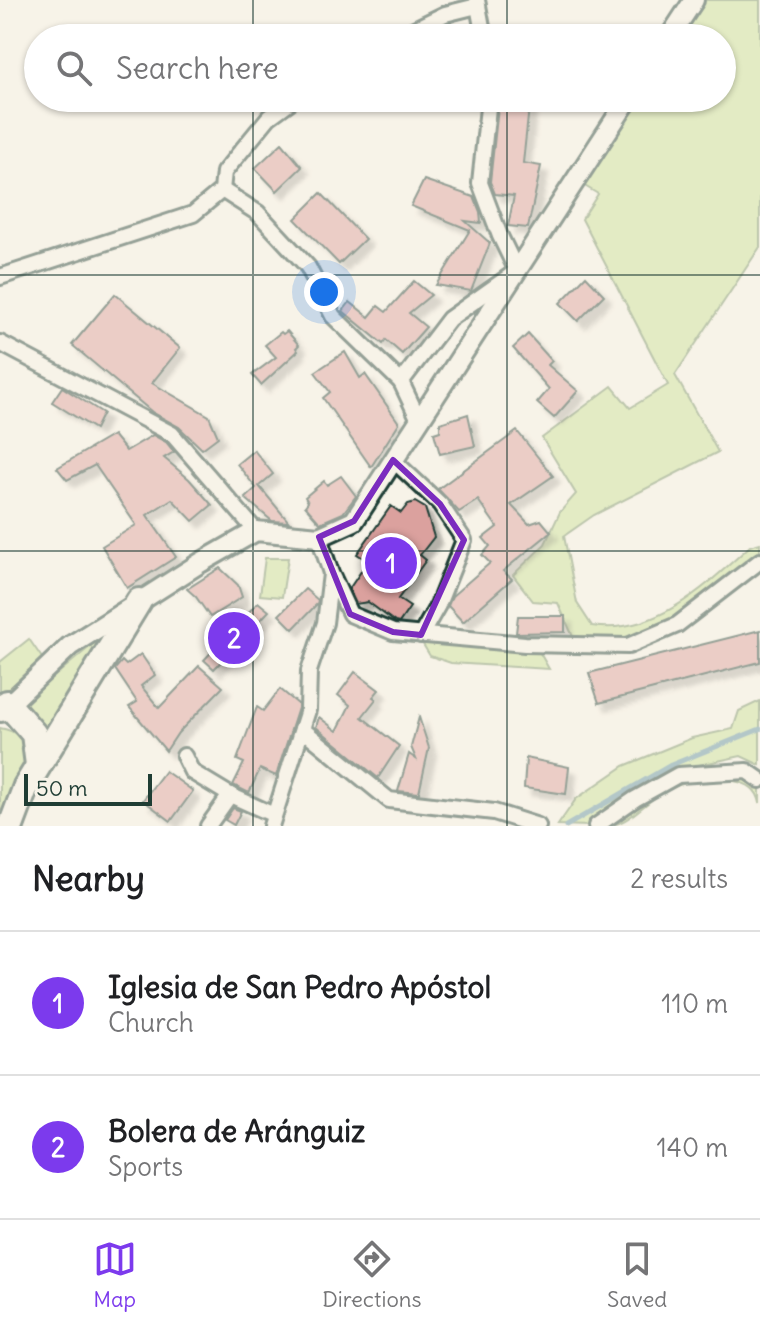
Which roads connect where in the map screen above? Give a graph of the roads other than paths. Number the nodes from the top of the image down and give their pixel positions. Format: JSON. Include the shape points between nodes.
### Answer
{"nodes":[{"id":1,"x":694,"y":0,"type":"edge"},
{"id":2,"x":477,"y":3,"type":"edge"},
{"id":3,"x":425,"y":24,"type":"edge"},
{"id":4,"x":481,"y":24,"type":"edge"},
{"id":5,"x":678,"y":24,"type":"edge"},
{"id":6,"x":276,"y":112,"type":"edge"},
{"id":7,"x":488,"y":112,"type":"edge"},
{"id":8,"x":620,"y":112,"type":"edge"},
{"id":9,"x":222,"y":190,"type":"junction"},
{"id":10,"x":517,"y":271,"type":"junction"},
{"id":11,"x":0,"y":277,"type":"edge"},
{"id":12,"x":0,"y":343,"type":"edge"},
{"id":13,"x":401,"y":382,"type":"junction"},
{"id":14,"x":419,"y":420,"type":"junction"},
{"id":15,"x":393,"y":460,"type":"junction"},
{"id":16,"x":256,"y":531,"type":"junction"},
{"id":17,"x":319,"y":537,"type":"junction"},
{"id":18,"x":760,"y":561,"type":"edge"},
{"id":19,"x":331,"y":573,"type":"junction"},
{"id":20,"x":139,"y":601,"type":"junction"},
{"id":21,"x":421,"y":635,"type":"junction"},
{"id":22,"x":4,"y":708,"type":"edge"},
{"id":23,"x":302,"y":729,"type":"junction"},
{"id":24,"x":184,"y":756,"type":"dead end"},
{"id":25,"x":38,"y":765,"type":"junction"},
{"id":26,"x":760,"y":780,"type":"edge"},
{"id":27,"x":230,"y":795,"type":"junction"},
{"id":28,"x":272,"y":820,"type":"edge"},
{"id":29,"x":11,"y":826,"type":"edge"},
{"id":30,"x":208,"y":826,"type":"edge"},
{"id":31,"x":538,"y":826,"type":"edge"},
{"id":32,"x":596,"y":826,"type":"edge"}],
"edges":[{"from":1,"to":5,"type":"street"},
{"from":2,"to":3,"type":"street"},
{"from":2,"to":4,"type":"street"},
{"from":6,"to":9,"type":"street","via":[[224,172]]},
{"from":7,"to":10,"type":"street","via":[[480,183]]},
{"from":8,"to":10,"type":"street"},
{"from":9,"to":11,"type":"street","via":[[193,214]]},
{"from":9,"to":13,"type":"street","via":[[258,213],[288,245],[308,267],[333,316]]},
{"from":10,"to":13,"type":"street","via":[[449,319]]},
{"from":10,"to":14,"type":"street"},
{"from":12,"to":16,"type":"street","via":[[172,434]]},
{"from":13,"to":14,"type":"street"},
{"from":14,"to":15,"type":"street"},
{"from":15,"to":17,"type":"street","via":[[354,521]]},
{"from":15,"to":21,"type":"street","via":[[440,504],[464,540]]},
{"from":16,"to":17,"type":"street"},
{"from":16,"to":20,"type":"street"},
{"from":17,"to":19,"type":"street"},
{"from":18,"to":21,"type":"street","via":[[677,625],[628,646]]},
{"from":19,"to":21,"type":"street","via":[[350,614],[393,632]]},
{"from":19,"to":23,"type":"street"},
{"from":20,"to":22,"type":"street","via":[[70,646]]},
{"from":20,"to":25,"type":"highway"},
{"from":22,"to":25,"type":"highway","via":[[34,734]]},
{"from":23,"to":28,"type":"street"},
{"from":23,"to":31,"type":"street","via":[[389,800],[494,812]]},
{"from":24,"to":27,"type":"street","via":[[192,772]]},
{"from":25,"to":29,"type":"highway"},
{"from":26,"to":32,"type":"street","via":[[747,771],[678,775]]},
{"from":27,"to":28,"type":"street"},
{"from":27,"to":30,"type":"street"}]}
